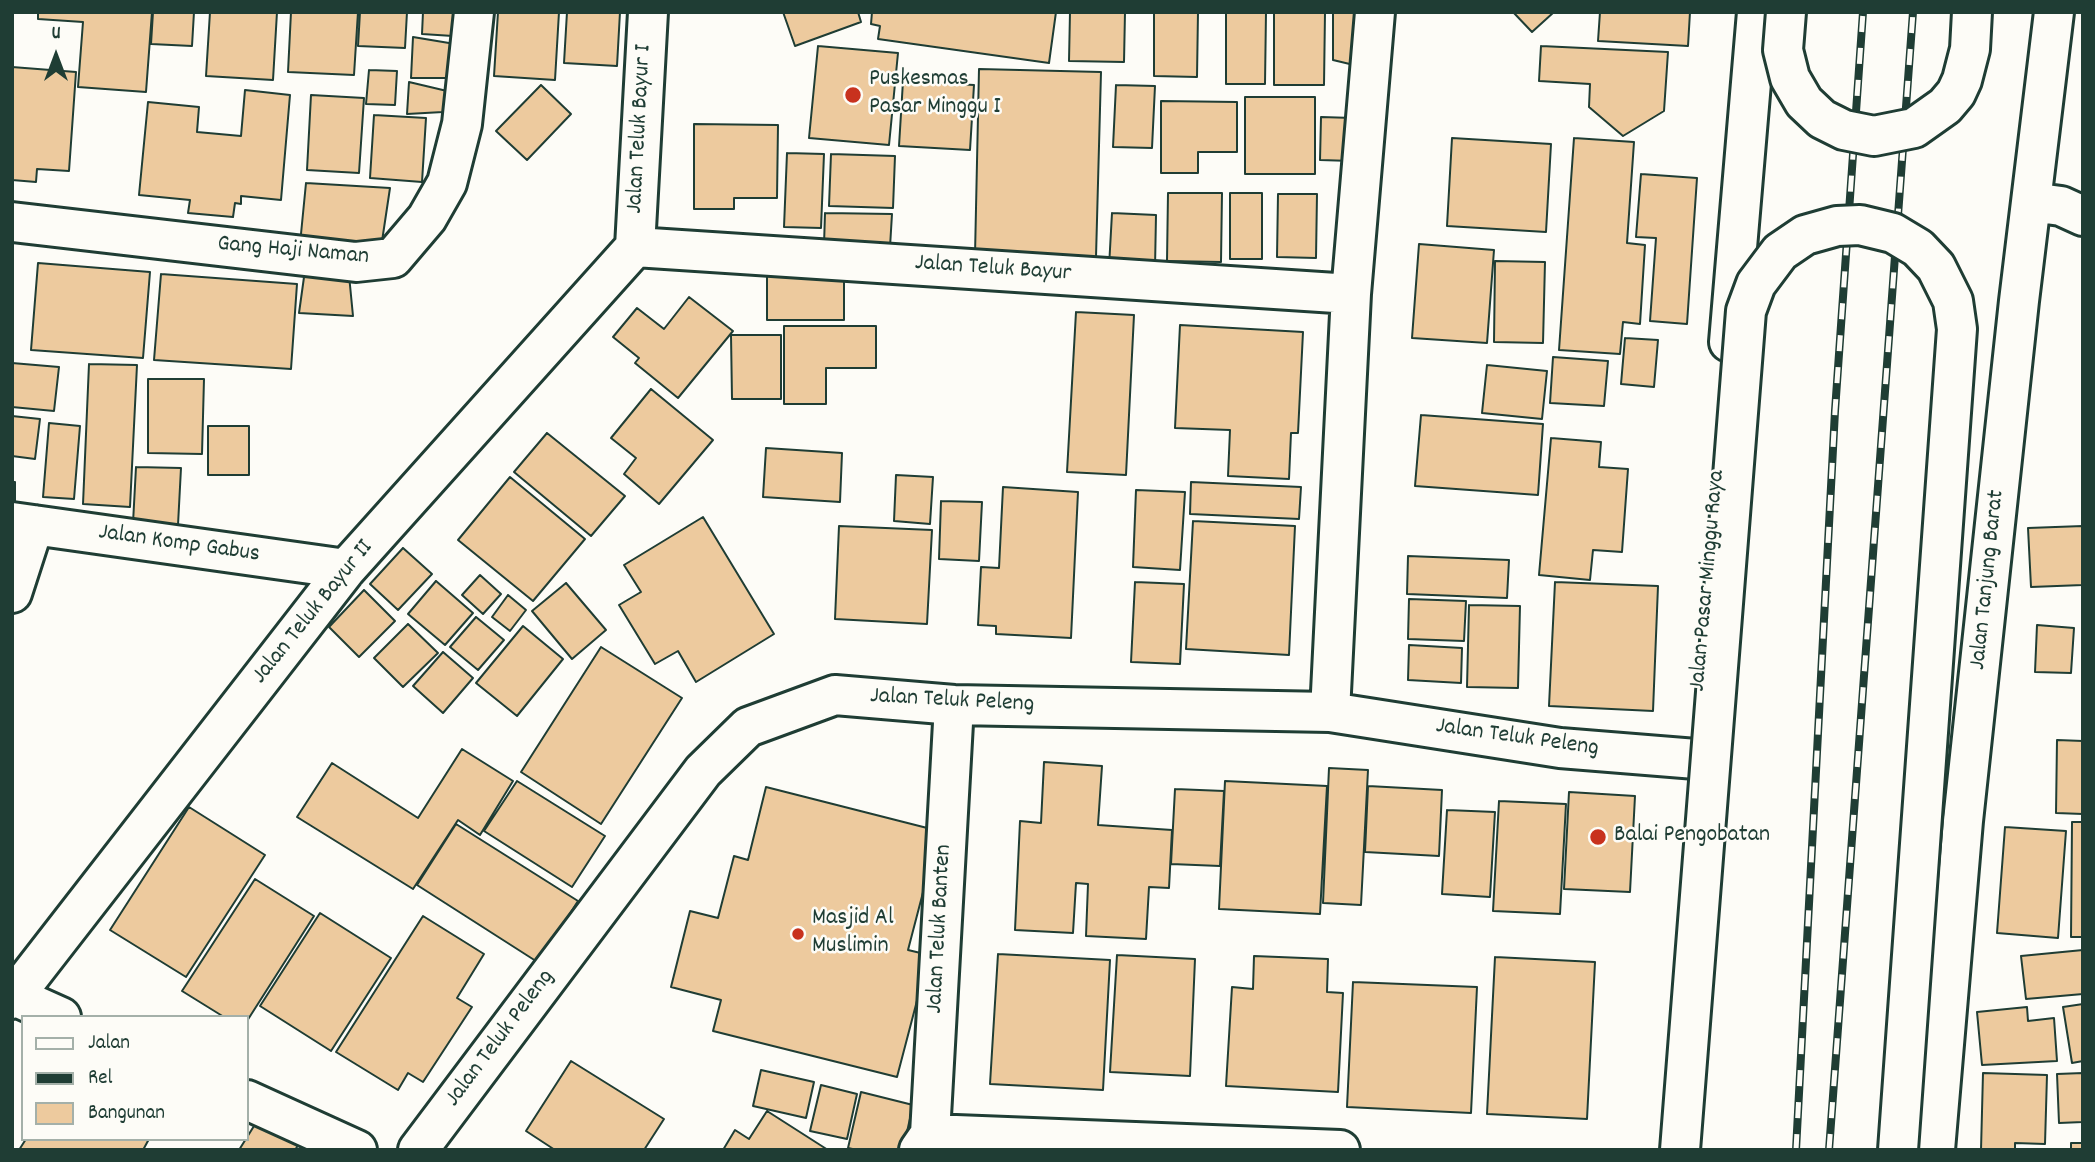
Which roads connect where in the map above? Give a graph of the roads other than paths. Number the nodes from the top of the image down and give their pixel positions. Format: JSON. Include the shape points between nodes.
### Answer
{"nodes":[{"id":1,"x":474,"y":12,"type":"edge"},
{"id":2,"x":648,"y":12,"type":"edge"},
{"id":3,"x":1375,"y":12,"type":"edge"},
{"id":4,"x":1757,"y":12,"type":"edge"},
{"id":5,"x":1786,"y":12,"type":"edge"},
{"id":6,"x":1972,"y":12,"type":"edge"},
{"id":7,"x":2054,"y":12,"type":"edge"},
{"id":8,"x":2031,"y":202,"type":"junction"},
{"id":9,"x":2083,"y":216,"type":"edge"},
{"id":10,"x":12,"y":222,"type":"edge"},
{"id":11,"x":635,"y":247,"type":"junction"},
{"id":12,"x":1351,"y":294,"type":"junction"},
{"id":13,"x":23,"y":523,"type":"edge"},
{"id":14,"x":346,"y":569,"type":"junction"},
{"id":15,"x":12,"y":593,"type":"edge"},
{"id":16,"x":954,"y":705,"type":"junction"},
{"id":17,"x":1330,"y":712,"type":"junction"},
{"id":18,"x":1696,"y":759,"type":"junction"},
{"id":19,"x":13,"y":997,"type":"edge"},
{"id":20,"x":56,"y":1015,"type":"edge"},
{"id":21,"x":248,"y":1100,"type":"edge"},
{"id":22,"x":924,"y":1142,"type":"edge"},
{"id":23,"x":357,"y":1150,"type":"edge"},
{"id":24,"x":418,"y":1150,"type":"edge"},
{"id":25,"x":1340,"y":1150,"type":"edge"},
{"id":26,"x":1661,"y":1150,"type":"edge"},
{"id":27,"x":1680,"y":1150,"type":"edge"},
{"id":28,"x":1898,"y":1150,"type":"edge"},
{"id":29,"x":1934,"y":1150,"type":"edge"}],
"edges":[{"from":1,"to":10,"type":"street","name":"Gang Haji Naman","via":[[463,124],[447,183],[427,218],[393,258],[356,261]]},
{"from":2,"to":11,"type":"street","name":"Jalan Teluk Bayur I"},
{"from":3,"to":12,"type":"street"},
{"from":4,"to":18,"type":"street","name":"Jalan Pasar Minggu Raya"},
{"from":5,"to":6,"type":"street","bridge":true,"via":[[1783,50],[1790,78],[1804,102],[1822,119],[1844,130],[1874,136],[1914,128],[1956,93],[1970,49]]},
{"from":7,"to":8,"type":"street","name":"Jalan Tanjung Barat"},
{"from":8,"to":9,"type":"street","via":[[2061,206]]},
{"from":8,"to":29,"type":"street","name":"Jalan Tanjung Barat","via":[[1963,821]]},
{"from":11,"to":12,"type":"street","name":"Jalan Teluk Bayur"},
{"from":11,"to":14,"type":"street","name":"Jalan Teluk Bayur II"},
{"from":12,"to":17,"type":"street"},
{"from":13,"to":14,"type":"street","name":"Jalan Komp Gabus"},
{"from":13,"to":15,"type":"street"},
{"from":14,"to":19,"type":"street","name":"Jalan Teluk Bayur II"},
{"from":16,"to":17,"type":"street","name":"Jalan Teluk Peleng"},
{"from":16,"to":22,"type":"street","name":"Jalan Teluk Banten"},
{"from":16,"to":24,"type":"street","name":"Jalan Teluk Peleng","via":[[835,695],[748,727],[703,771]]},
{"from":17,"to":18,"type":"street","name":"Jalan Teluk Peleng","via":[[1560,748]]},
{"from":18,"to":26,"type":"street","name":"Jalan Pasar Minggu Raya"},
{"from":19,"to":20,"type":"street"},
{"from":21,"to":23,"type":"street"},
{"from":22,"to":25,"type":"street"},
{"from":27,"to":28,"type":"street","bridge":true,"via":[[1746,311],[1756,284],[1780,252],[1805,235],[1860,225],[1893,233],[1918,248],[1936,267],[1952,301],[1957,329]]}]}
